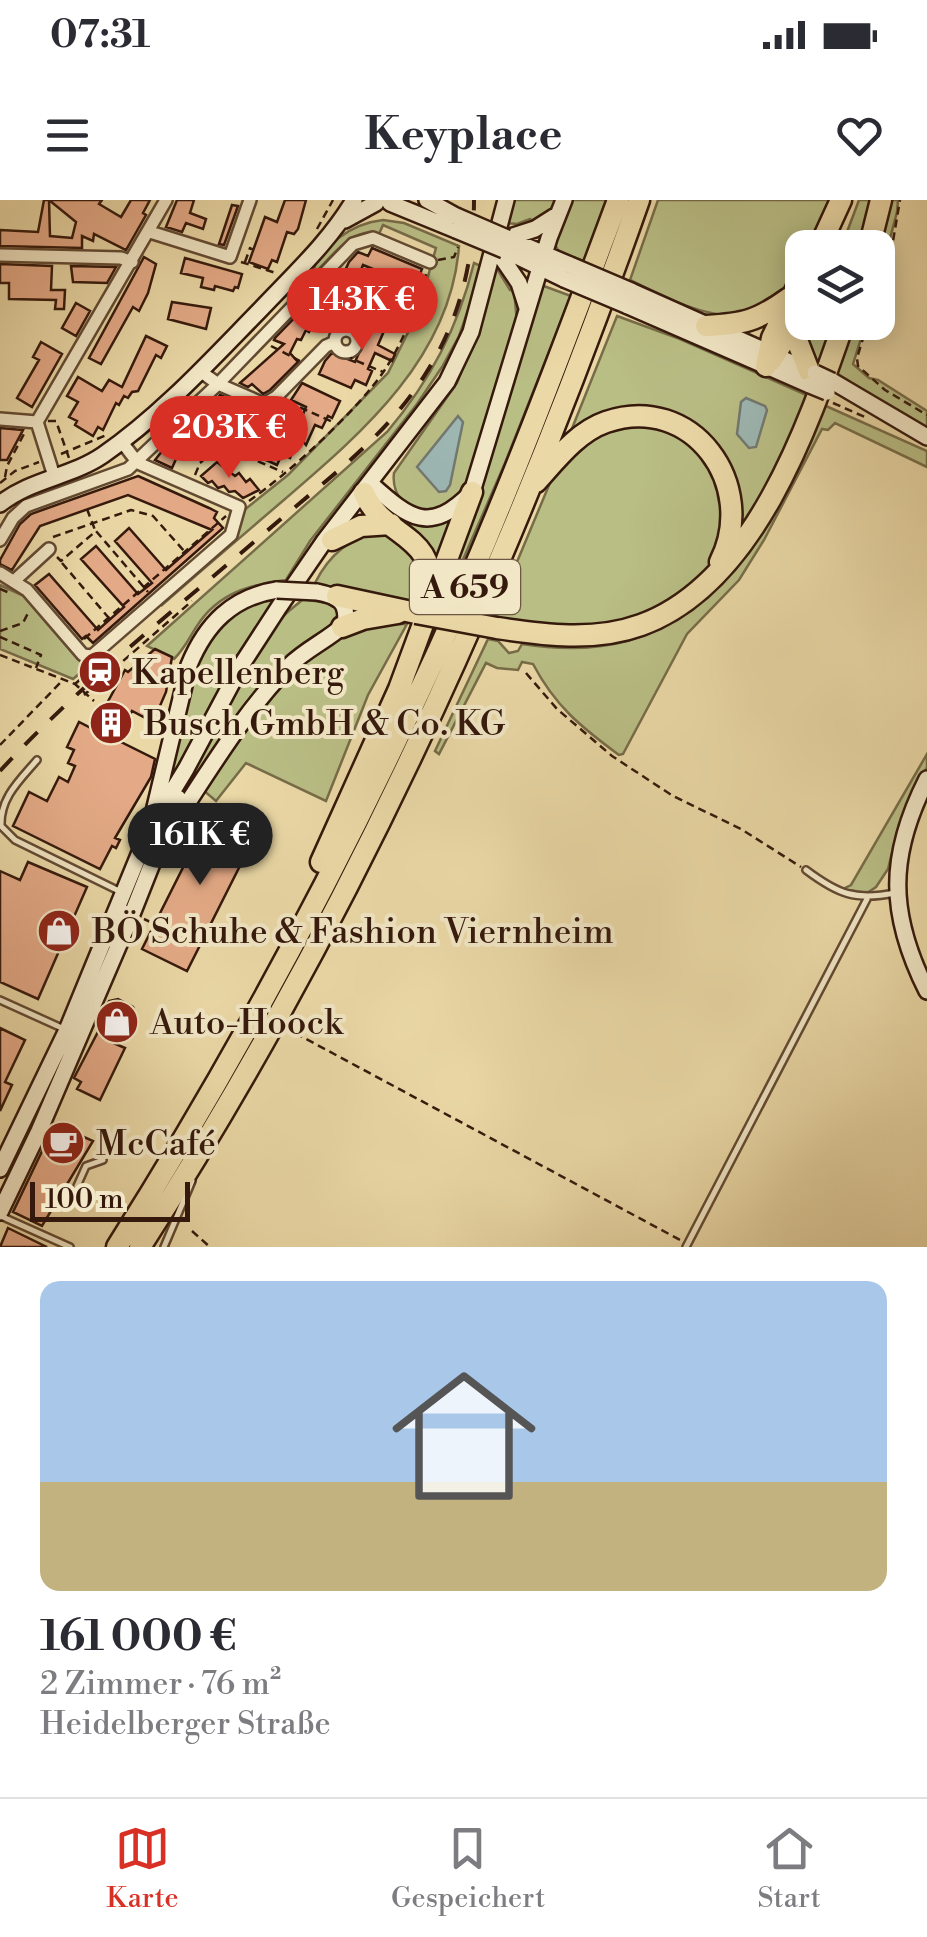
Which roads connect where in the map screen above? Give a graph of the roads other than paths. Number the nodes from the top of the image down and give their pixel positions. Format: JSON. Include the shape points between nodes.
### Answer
{"nodes":[{"id":1,"x":166,"y":200,"type":"edge"},
{"id":2,"x":250,"y":200,"type":"edge"},
{"id":3,"x":354,"y":200,"type":"edge"},
{"id":4,"x":426,"y":200,"type":"edge"},
{"id":5,"x":506,"y":200,"type":"edge"},
{"id":6,"x":841,"y":200,"type":"edge"},
{"id":7,"x":853,"y":200,"type":"edge"},
{"id":8,"x":881,"y":200,"type":"edge"},
{"id":9,"x":383,"y":201,"type":"edge"},
{"id":10,"x":634,"y":202,"type":"edge"},
{"id":11,"x":561,"y":207,"type":"edge"},
{"id":12,"x":341,"y":222,"type":"junction"},
{"id":13,"x":456,"y":223,"type":"junction"},
{"id":14,"x":827,"y":230,"type":"edge"},
{"id":15,"x":842,"y":230,"type":"edge"},
{"id":16,"x":873,"y":230,"type":"edge"},
{"id":17,"x":150,"y":232,"type":"junction"},
{"id":18,"x":500,"y":248,"type":"junction"},
{"id":19,"x":0,"y":255,"type":"edge"},
{"id":20,"x":542,"y":260,"type":"junction"},
{"id":21,"x":132,"y":262,"type":"junction"},
{"id":22,"x":430,"y":262,"type":"road end"},
{"id":23,"x":629,"y":298,"type":"junction"},
{"id":24,"x":527,"y":310,"type":"junction"},
{"id":25,"x":785,"y":314,"type":"edge"},
{"id":26,"x":706,"y":326,"type":"junction"},
{"id":27,"x":785,"y":331,"type":"edge"},
{"id":28,"x":785,"y":331,"type":"edge"},
{"id":29,"x":802,"y":340,"type":"edge"},
{"id":30,"x":837,"y":340,"type":"edge"},
{"id":31,"x":335,"y":342,"type":"junction"},
{"id":32,"x":770,"y":359,"type":"junction"},
{"id":33,"x":200,"y":371,"type":"junction"},
{"id":34,"x":811,"y":377,"type":"junction"},
{"id":35,"x":218,"y":384,"type":"junction"},
{"id":36,"x":0,"y":419,"type":"edge"},
{"id":37,"x":34,"y":421,"type":"junction"},
{"id":38,"x":118,"y":436,"type":"junction"},
{"id":39,"x":927,"y":437,"type":"edge"},
{"id":40,"x":131,"y":464,"type":"junction"},
{"id":41,"x":50,"y":467,"type":"junction"},
{"id":42,"x":368,"y":488,"type":"junction"},
{"id":43,"x":528,"y":491,"type":"junction"},
{"id":44,"x":472,"y":492,"type":"junction"},
{"id":45,"x":0,"y":501,"type":"edge"},
{"id":46,"x":391,"y":524,"type":"junction"},
{"id":47,"x":0,"y":540,"type":"edge"},
{"id":48,"x":332,"y":540,"type":"junction"},
{"id":49,"x":50,"y":543,"type":"road end"},
{"id":50,"x":0,"y":573,"type":"edge"},
{"id":51,"x":710,"y":579,"type":"junction"},
{"id":52,"x":14,"y":580,"type":"junction"},
{"id":53,"x":327,"y":594,"type":"junction"},
{"id":54,"x":279,"y":607,"type":"junction"},
{"id":55,"x":417,"y":615,"type":"junction"},
{"id":56,"x":342,"y":627,"type":"junction"},
{"id":57,"x":36,"y":760,"type":"dead end"},
{"id":58,"x":186,"y":769,"type":"junction"},
{"id":59,"x":927,"y":779,"type":"edge"},
{"id":60,"x":150,"y":828,"type":"junction"},
{"id":61,"x":159,"y":846,"type":"junction"},
{"id":62,"x":806,"y":870,"type":"road end"},
{"id":63,"x":896,"y":893,"type":"junction"},
{"id":64,"x":126,"y":894,"type":"junction"},
{"id":65,"x":867,"y":899,"type":"junction"},
{"id":66,"x":284,"y":962,"type":"junction"},
{"id":67,"x":927,"y":991,"type":"edge"},
{"id":68,"x":0,"y":1000,"type":"edge"},
{"id":69,"x":67,"y":1030,"type":"junction"},
{"id":70,"x":204,"y":1143,"type":"junction"},
{"id":71,"x":103,"y":1160,"type":"dead end"},
{"id":72,"x":0,"y":1169,"type":"edge"},
{"id":73,"x":75,"y":1202,"type":"dead end"},
{"id":74,"x":0,"y":1214,"type":"edge"},
{"id":75,"x":686,"y":1246,"type":"edge"},
{"id":76,"x":70,"y":1247,"type":"edge"},
{"id":77,"x":117,"y":1247,"type":"edge"},
{"id":78,"x":140,"y":1247,"type":"edge"},
{"id":79,"x":164,"y":1247,"type":"edge"}],
"edges":[{"from":1,"to":17,"type":"street"},
{"from":2,"to":17,"type":"street","via":[[230,257]]},
{"from":3,"to":12,"type":"main road"},
{"from":4,"to":13,"type":"main road"},
{"from":5,"to":42,"type":"main road","via":[[460,358]]},
{"from":6,"to":14,"type":"highway"},
{"from":7,"to":15,"type":"highway"},
{"from":8,"to":16,"type":"highway"},
{"from":9,"to":12,"type":"main road"},
{"from":9,"to":13,"type":"main road"},
{"from":10,"to":43,"type":"highway","number":"A 659"},
{"from":10,"to":66,"type":"highway","number":"A 659","via":[[440,646]]},
{"from":11,"to":18,"type":"main road"},
{"from":11,"to":20,"type":"main road"},
{"from":12,"to":33,"type":"main road"},
{"from":13,"to":18,"type":"main road","bridge":true},
{"from":17,"to":21,"type":"street"},
{"from":18,"to":20,"type":"main road"},
{"from":18,"to":24,"type":"main road"},
{"from":19,"to":21,"type":"street"},
{"from":20,"to":23,"type":"main road","bridge":true},
{"from":20,"to":24,"type":"main road"},
{"from":21,"to":37,"type":"street"},
{"from":22,"to":35,"type":"street","via":[[373,238],[352,244]]},
{"from":23,"to":26,"type":"main road"},
{"from":23,"to":32,"type":"main road"},
{"from":24,"to":44,"type":"main road"},
{"from":25,"to":26,"type":"highway"},
{"from":26,"to":32,"type":"main road"},
{"from":27,"to":32,"type":"highway"},
{"from":28,"to":32,"type":"highway"},
{"from":29,"to":34,"type":"highway"},
{"from":30,"to":51,"type":"highway","via":[[776,486],[739,549]]},
{"from":31,"to":31,"type":"street","via":[[343,330],[357,336],[348,352]]},
{"from":31,"to":35,"type":"street","via":[[264,404]]},
{"from":32,"to":34,"type":"main road"},
{"from":33,"to":35,"type":"street"},
{"from":33,"to":38,"type":"main road"},
{"from":34,"to":39,"type":"main road","bridge":true},
{"from":35,"to":40,"type":"street"},
{"from":36,"to":37,"type":"street"},
{"from":37,"to":41,"type":"street"},
{"from":38,"to":40,"type":"street"},
{"from":38,"to":41,"type":"main road"},
{"from":40,"to":47,"type":"street","via":[[26,506]]},
{"from":40,"to":52,"type":"street","via":[[239,508],[231,535],[92,656]]},
{"from":41,"to":45,"type":"main road","via":[[14,481]]},
{"from":42,"to":44,"type":"main road","via":[[424,518],[447,514]]},
{"from":42,"to":46,"type":"highway","via":[[372,509]]},
{"from":42,"to":48,"type":"main road"},
{"from":42,"to":54,"type":"main road"},
{"from":43,"to":51,"type":"highway","via":[[568,448],[604,423],[638,417],[674,424],[709,449],[730,492],[730,535]]},
{"from":43,"to":70,"type":"highway","number":"A 659","via":[[393,792]]},
{"from":44,"to":55,"type":"highway"},
{"from":46,"to":48,"type":"highway","via":[[362,526]]},
{"from":46,"to":55,"type":"highway","via":[[416,544],[430,567]]},
{"from":48,"to":54,"type":"main road"},
{"from":49,"to":52,"type":"street"},
{"from":50,"to":52,"type":"street"},
{"from":51,"to":55,"type":"highway","bridge":true,"via":[[668,612],[614,632],[548,635]]},
{"from":53,"to":55,"type":"highway"},
{"from":53,"to":56,"type":"main road","via":[[346,614]]},
{"from":53,"to":60,"type":"main road","bridge":true,"via":[[272,590],[246,598],[210,625],[189,665]]},
{"from":54,"to":58,"type":"main road"},
{"from":55,"to":56,"type":"highway"},
{"from":55,"to":66,"type":"highway","via":[[380,735],[296,916]]},
{"from":56,"to":61,"type":"main road","via":[[294,661],[245,716]]},
{"from":57,"to":64,"type":"lane","via":[[6,798],[1,826],[14,840]]},
{"from":58,"to":60,"type":"main road"},
{"from":58,"to":61,"type":"main road"},
{"from":59,"to":63,"type":"main road","via":[[899,852]]},
{"from":60,"to":64,"type":"main road"},
{"from":61,"to":74,"type":"main road"},
{"from":62,"to":65,"type":"lane","via":[[832,890]]},
{"from":63,"to":65,"type":"lane"},
{"from":63,"to":67,"type":"main road"},
{"from":64,"to":69,"type":"main road"},
{"from":65,"to":75,"type":"lane"},
{"from":66,"to":77,"type":"highway","number":"A 659"},
{"from":68,"to":69,"type":"lane"},
{"from":69,"to":72,"type":"main road"},
{"from":70,"to":78,"type":"highway","number":"A 659"},
{"from":70,"to":79,"type":"lane"},
{"from":71,"to":73,"type":"lane","via":[[86,1166]]},
{"from":74,"to":76,"type":"lane"}]}
